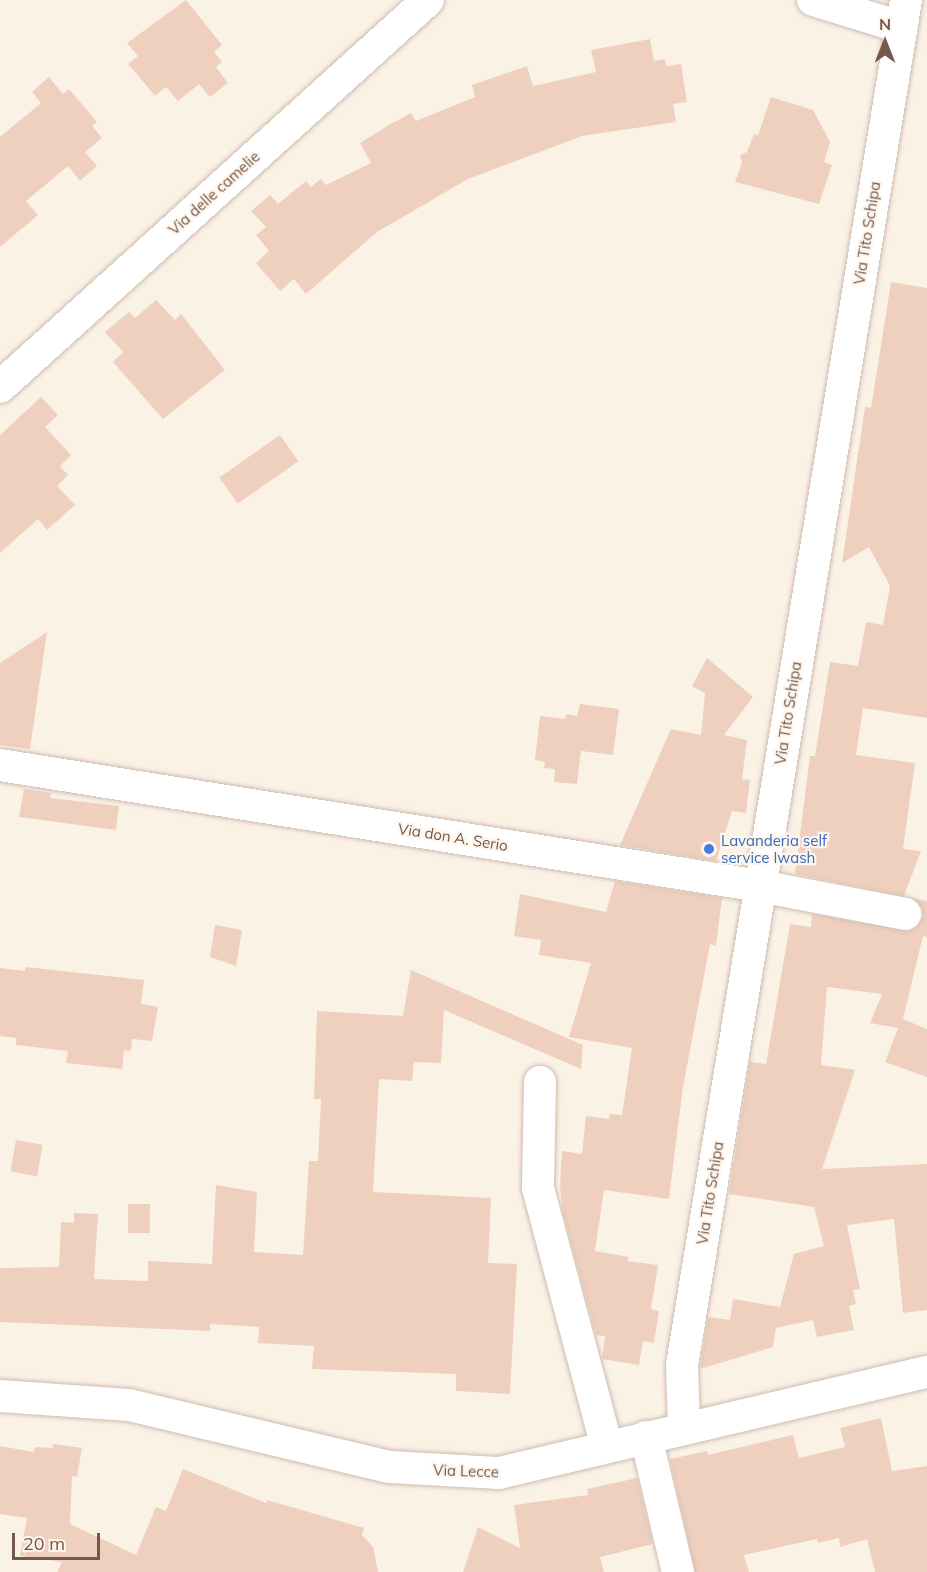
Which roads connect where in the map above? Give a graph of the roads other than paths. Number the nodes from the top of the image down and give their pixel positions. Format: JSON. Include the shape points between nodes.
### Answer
{"nodes":[{"id":1,"x":428,"y":0,"type":"edge"},
{"id":2,"x":813,"y":0,"type":"edge"},
{"id":3,"x":903,"y":14,"type":"edge"},
{"id":4,"x":0,"y":387,"type":"edge"},
{"id":5,"x":0,"y":765,"type":"edge"},
{"id":6,"x":760,"y":886,"type":"junction"},
{"id":7,"x":905,"y":914,"type":"dead end"},
{"id":8,"x":540,"y":1082,"type":"dead end"},
{"id":9,"x":927,"y":1372,"type":"edge"},
{"id":10,"x":0,"y":1396,"type":"edge"},
{"id":11,"x":684,"y":1427,"type":"junction"},
{"id":12,"x":646,"y":1437,"type":"junction"},
{"id":13,"x":607,"y":1447,"type":"junction"},
{"id":14,"x":678,"y":1572,"type":"edge"}],
"edges":[{"from":1,"to":4,"type":"street","name":"Via delle camelie"},
{"from":2,"to":3,"type":"street"},
{"from":3,"to":6,"type":"street","name":"Via Tito Schipa"},
{"from":5,"to":6,"type":"street","name":"Via don A. Serio"},
{"from":6,"to":7,"type":"street","name":"Via don A. Serio"},
{"from":6,"to":11,"type":"street","name":"Via Tito Schipa","via":[[682,1365]]},
{"from":8,"to":13,"type":"street","via":[[538,1188]]},
{"from":9,"to":11,"type":"street","name":"Via Lecce"},
{"from":10,"to":13,"type":"street","name":"Via Lecce","via":[[129,1405],[390,1467],[499,1473]]},
{"from":11,"to":12,"type":"street","name":"Via Lecce"},
{"from":12,"to":13,"type":"street","name":"Via Lecce"},
{"from":12,"to":14,"type":"street"}]}
